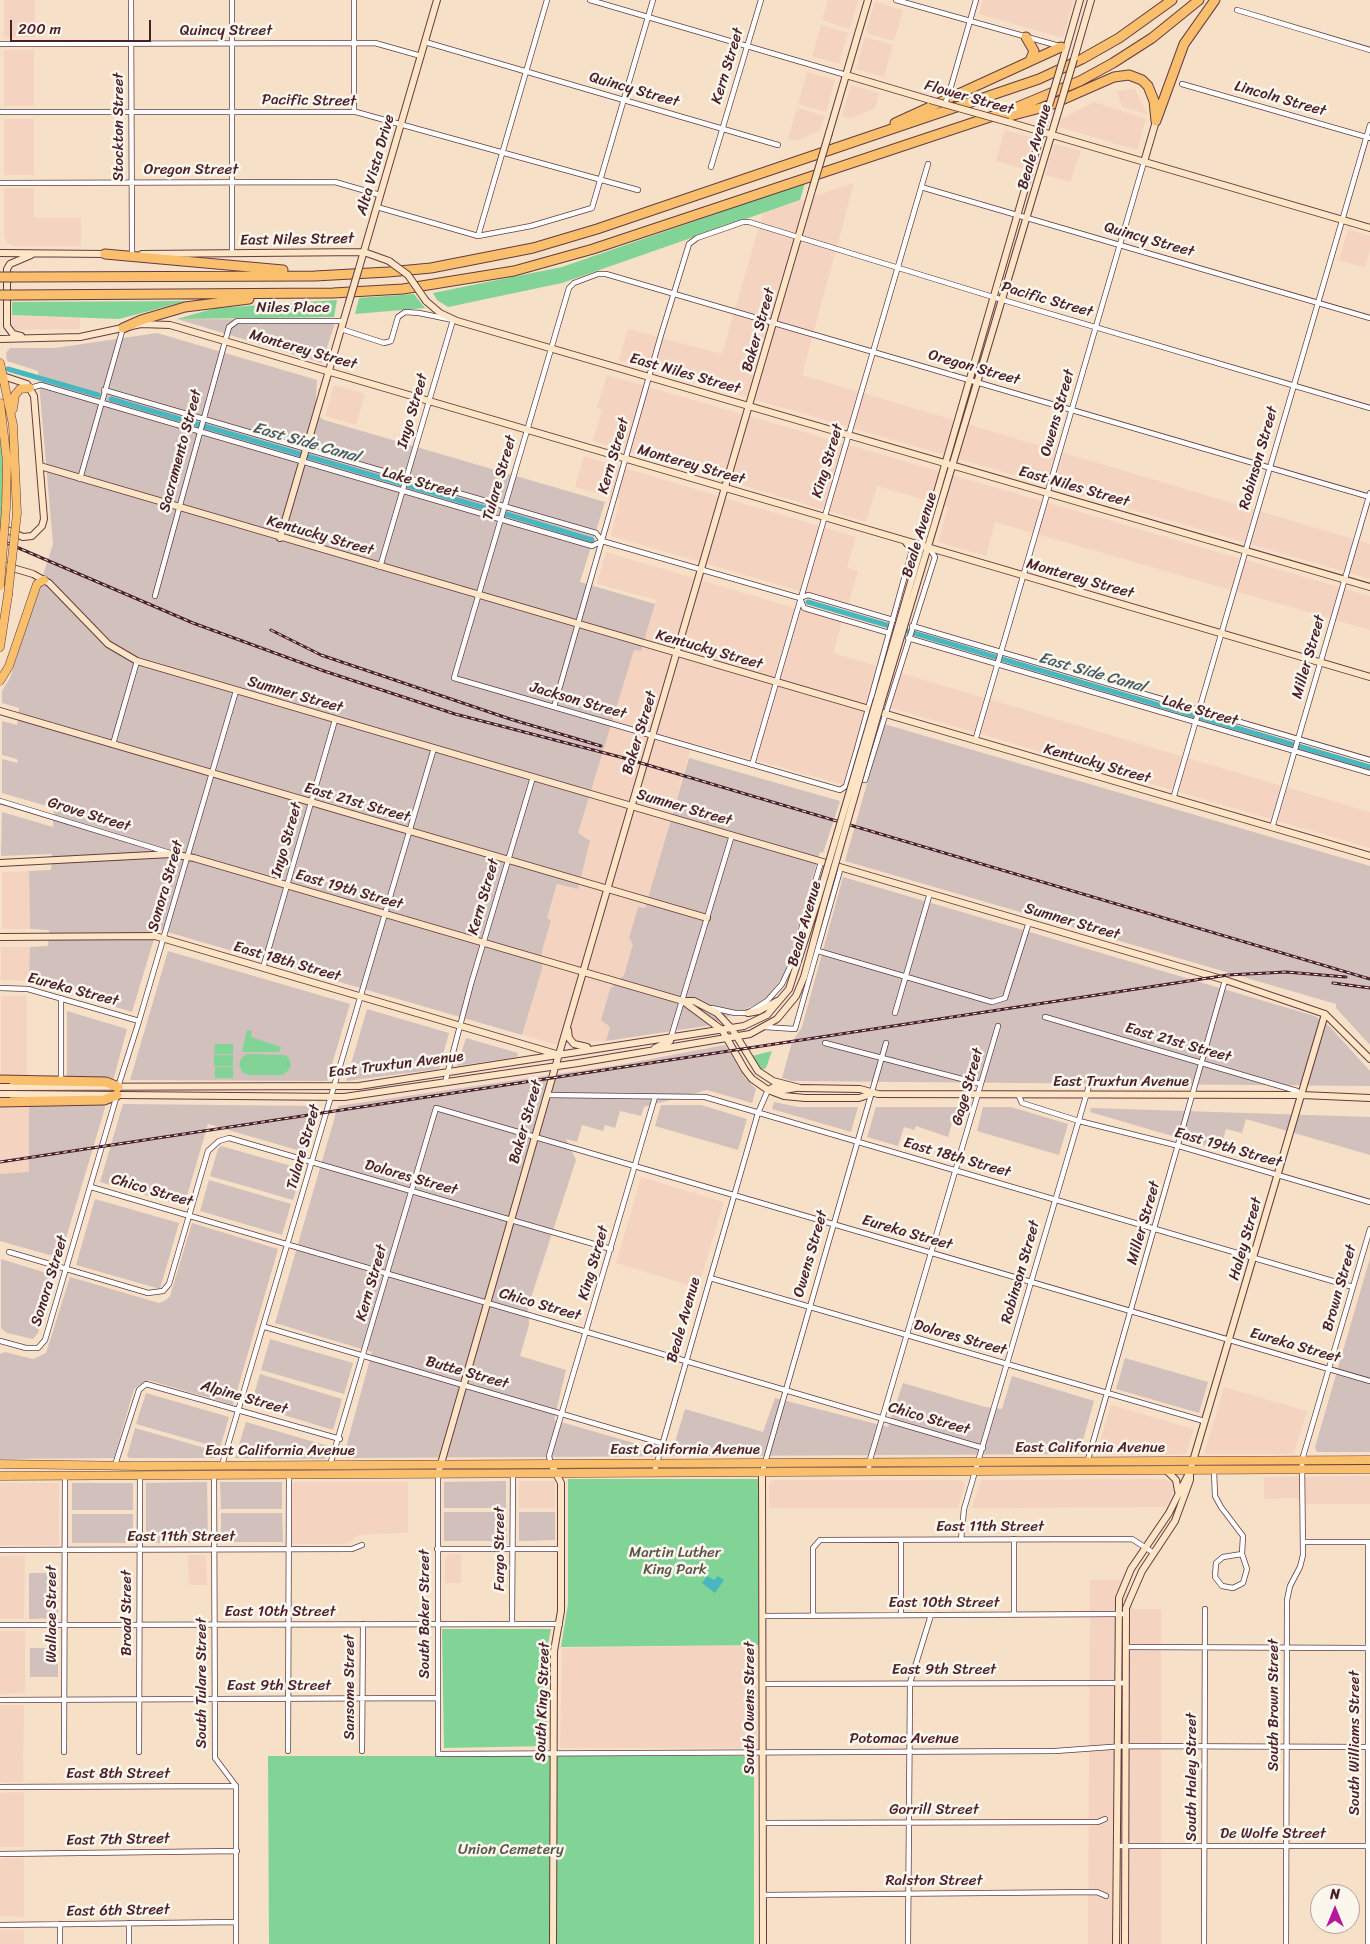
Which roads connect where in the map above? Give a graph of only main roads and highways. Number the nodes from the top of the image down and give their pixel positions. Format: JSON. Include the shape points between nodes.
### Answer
{"nodes":[{"id":1,"x":1172,"y":0,"type":"edge"},
{"id":2,"x":1199,"y":0,"type":"edge"},
{"id":3,"x":1215,"y":0,"type":"edge"},
{"id":4,"x":1026,"y":36,"type":"road end"},
{"id":5,"x":1064,"y":47,"type":"road end"},
{"id":6,"x":1030,"y":60,"type":"junction"},
{"id":7,"x":960,"y":126,"type":"junction"},
{"id":8,"x":857,"y":140,"type":"junction"},
{"id":9,"x":105,"y":254,"type":"road end"},
{"id":10,"x":315,"y":276,"type":"junction"},
{"id":11,"x":0,"y":277,"type":"edge"},
{"id":12,"x":298,"y":294,"type":"junction"},
{"id":13,"x":0,"y":295,"type":"edge"},
{"id":14,"x":124,"y":328,"type":"road end"},
{"id":15,"x":0,"y":363,"type":"edge"},
{"id":16,"x":30,"y":388,"type":"road end"},
{"id":17,"x":0,"y":406,"type":"edge"},
{"id":18,"x":12,"y":416,"type":"junction"},
{"id":19,"x":44,"y":580,"type":"road end"},
{"id":20,"x":0,"y":586,"type":"edge"},
{"id":21,"x":0,"y":647,"type":"edge"},
{"id":22,"x":0,"y":680,"type":"edge"},
{"id":23,"x":3,"y":1091,"type":"edge"},
{"id":24,"x":1370,"y":1460,"type":"edge"},
{"id":25,"x":0,"y":1464,"type":"edge"},
{"id":26,"x":115,"y":1465,"type":"junction"},
{"id":27,"x":321,"y":1465,"type":"junction"},
{"id":28,"x":174,"y":1466,"type":"junction"},
{"id":29,"x":222,"y":1466,"type":"junction"},
{"id":30,"x":1370,"y":1469,"type":"edge"},
{"id":31,"x":289,"y":1474,"type":"junction"},
{"id":32,"x":83,"y":1475,"type":"junction"},
{"id":33,"x":140,"y":1475,"type":"junction"},
{"id":34,"x":187,"y":1475,"type":"junction"},
{"id":35,"x":0,"y":1476,"type":"edge"}],
"edges":[{"from":1,"to":8,"type":"highway","via":[[1082,60],[986,98]]},
{"from":2,"to":7,"type":"highway","via":[[1152,38],[1080,81],[1008,111]]},
{"from":3,"to":7,"type":"highway","via":[[1184,44],[1156,121],[1154,101],[1148,86],[1136,77],[1122,75],[1048,106]]},
{"from":4,"to":6,"type":"highway","via":[[1034,51]]},
{"from":5,"to":6,"type":"highway"},
{"from":6,"to":8,"type":"highway"},
{"from":7,"to":12,"type":"highway","via":[[602,246],[514,271],[403,289]]},
{"from":8,"to":10,"type":"highway","via":[[532,248],[431,268]]},
{"from":9,"to":10,"type":"highway","via":[[305,272]]},
{"from":10,"to":11,"type":"highway","bridge":true},
{"from":12,"to":13,"type":"highway","bridge":true},
{"from":12,"to":14,"type":"highway","via":[[185,307]]},
{"from":15,"to":18,"type":"main road"},
{"from":16,"to":18,"type":"main road","via":[[20,389],[15,395]]},
{"from":17,"to":20,"type":"main road","bridge":true,"via":[[7,461]]},
{"from":18,"to":21,"type":"main road","bridge":true,"via":[[16,513]]},
{"from":19,"to":22,"type":"main road","via":[[37,584],[9,666]]},
{"from":23,"to":23,"type":"highway","via":[[61,1082],[106,1082],[118,1091],[104,1100]]},
{"from":24,"to":27,"type":"main road","name":"East California Avenue"},
{"from":25,"to":26,"type":"main road","name":"East California Avenue"},
{"from":26,"to":28,"type":"main road","name":"East California Avenue"},
{"from":26,"to":32,"type":"main road","via":[[114,1470],[90,1470]]},
{"from":27,"to":29,"type":"main road","name":"East California Avenue"},
{"from":27,"to":31,"type":"main road"},
{"from":28,"to":29,"type":"main road","name":"East California Avenue"},
{"from":28,"to":33,"type":"main road","via":[[143,1471]]},
{"from":29,"to":34,"type":"main road","via":[[218,1470]]},
{"from":30,"to":31,"type":"main road","name":"East California Avenue"},
{"from":31,"to":34,"type":"main road","name":"East California Avenue"},
{"from":32,"to":33,"type":"main road","name":"East California Avenue"},
{"from":32,"to":35,"type":"main road","name":"East California Avenue"},
{"from":33,"to":34,"type":"main road","name":"East California Avenue"}]}
